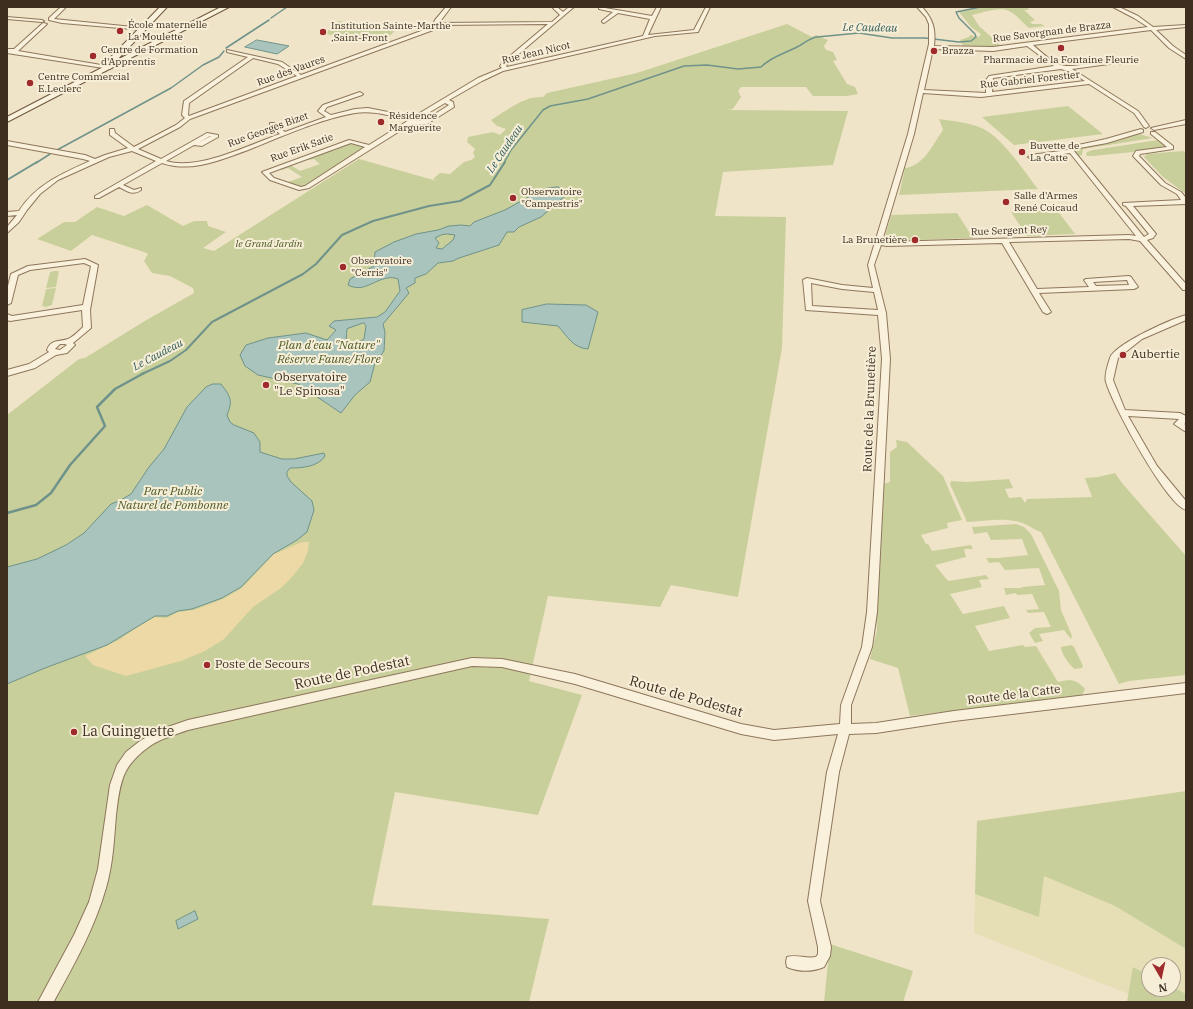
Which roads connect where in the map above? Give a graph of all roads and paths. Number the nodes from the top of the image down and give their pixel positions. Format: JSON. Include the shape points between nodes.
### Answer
{"nodes":[{"id":1,"x":64,"y":7,"type":"edge"},
{"id":2,"x":164,"y":7,"type":"edge"},
{"id":3,"x":226,"y":7,"type":"edge"},
{"id":4,"x":449,"y":7,"type":"edge"},
{"id":5,"x":554,"y":7,"type":"edge"},
{"id":6,"x":572,"y":7,"type":"edge"},
{"id":7,"x":659,"y":7,"type":"edge"},
{"id":8,"x":708,"y":7,"type":"edge"},
{"id":9,"x":919,"y":7,"type":"edge"},
{"id":10,"x":1115,"y":7,"type":"edge"},
{"id":11,"x":601,"y":8,"type":"dead end"},
{"id":12,"x":617,"y":11,"type":"junction"},
{"id":13,"x":563,"y":15,"type":"junction"},
{"id":14,"x":7,"y":18,"type":"edge"},
{"id":15,"x":653,"y":18,"type":"junction"},
{"id":16,"x":53,"y":19,"type":"junction"},
{"id":17,"x":604,"y":22,"type":"dead end"},
{"id":18,"x":43,"y":23,"type":"junction"},
{"id":19,"x":553,"y":23,"type":"junction"},
{"id":20,"x":436,"y":24,"type":"junction"},
{"id":21,"x":1186,"y":26,"type":"edge"},
{"id":22,"x":143,"y":29,"type":"junction"},
{"id":23,"x":1151,"y":29,"type":"junction"},
{"id":24,"x":645,"y":37,"type":"junction"},
{"id":25,"x":1029,"y":45,"type":"junction"},
{"id":26,"x":931,"y":47,"type":"junction"},
{"id":27,"x":229,"y":51,"type":"dead end"},
{"id":28,"x":9,"y":52,"type":"edge"},
{"id":29,"x":251,"y":57,"type":"junction"},
{"id":30,"x":1186,"y":57,"type":"edge"},
{"id":31,"x":1128,"y":62,"type":"dead end"},
{"id":32,"x":110,"y":67,"type":"junction"},
{"id":33,"x":509,"y":68,"type":"junction"},
{"id":34,"x":1065,"y":68,"type":"junction"},
{"id":35,"x":301,"y":77,"type":"junction"},
{"id":36,"x":1090,"y":82,"type":"junction"},
{"id":37,"x":921,"y":91,"type":"junction"},
{"id":38,"x":360,"y":94,"type":"dead end"},
{"id":39,"x":989,"y":94,"type":"junction"},
{"id":40,"x":445,"y":100,"type":"junction"},
{"id":41,"x":330,"y":117,"type":"junction"},
{"id":42,"x":188,"y":118,"type":"junction"},
{"id":43,"x":7,"y":120,"type":"edge"},
{"id":44,"x":411,"y":121,"type":"junction"},
{"id":45,"x":1186,"y":122,"type":"edge"},
{"id":46,"x":272,"y":124,"type":"dead end"},
{"id":47,"x":1146,"y":126,"type":"junction"},
{"id":48,"x":112,"y":130,"type":"dead end"},
{"id":49,"x":1141,"y":131,"type":"junction"},
{"id":50,"x":1153,"y":131,"type":"junction"},
{"id":51,"x":284,"y":134,"type":"junction"},
{"id":52,"x":7,"y":143,"type":"edge"},
{"id":53,"x":193,"y":143,"type":"dead end"},
{"id":54,"x":370,"y":147,"type":"junction"},
{"id":55,"x":132,"y":148,"type":"junction"},
{"id":56,"x":1071,"y":150,"type":"junction"},
{"id":57,"x":1031,"y":157,"type":"dead end"},
{"id":58,"x":94,"y":161,"type":"junction"},
{"id":59,"x":161,"y":161,"type":"junction"},
{"id":60,"x":119,"y":185,"type":"junction"},
{"id":61,"x":139,"y":189,"type":"dead end"},
{"id":62,"x":97,"y":197,"type":"dead end"},
{"id":63,"x":1186,"y":202,"type":"edge"},
{"id":64,"x":1114,"y":204,"type":"junction"},
{"id":65,"x":1128,"y":204,"type":"junction"},
{"id":66,"x":22,"y":213,"type":"junction"},
{"id":67,"x":7,"y":214,"type":"edge"},
{"id":68,"x":7,"y":231,"type":"edge"},
{"id":69,"x":1142,"y":239,"type":"junction"},
{"id":70,"x":877,"y":242,"type":"junction"},
{"id":71,"x":1005,"y":242,"type":"junction"},
{"id":72,"x":1094,"y":288,"type":"junction"},
{"id":73,"x":1186,"y":288,"type":"edge"},
{"id":74,"x":876,"y":290,"type":"junction"},
{"id":75,"x":1035,"y":291,"type":"junction"},
{"id":76,"x":7,"y":303,"type":"edge"},
{"id":77,"x":87,"y":307,"type":"junction"},
{"id":78,"x":882,"y":312,"type":"junction"},
{"id":79,"x":1047,"y":312,"type":"dead end"},
{"id":80,"x":7,"y":316,"type":"edge"},
{"id":81,"x":1186,"y":317,"type":"edge"},
{"id":82,"x":7,"y":373,"type":"edge"},
{"id":83,"x":1123,"y":413,"type":"junction"},
{"id":84,"x":1186,"y":419,"type":"edge"},
{"id":85,"x":1186,"y":429,"type":"edge"},
{"id":86,"x":1186,"y":507,"type":"edge"},
{"id":87,"x":1186,"y":688,"type":"edge"},
{"id":88,"x":844,"y":729,"type":"junction"},
{"id":89,"x":792,"y":962,"type":"dead end"},
{"id":90,"x":45,"y":1002,"type":"edge"}],
"edges":[{"from":1,"to":16,"type":"street"},
{"from":2,"to":22,"type":"main road"},
{"from":3,"to":32,"type":"main road"},
{"from":4,"to":20,"type":"street","name":"Rue des Vaures"},
{"from":5,"to":13,"type":"street"},
{"from":6,"to":13,"type":"street"},
{"from":7,"to":15,"type":"street"},
{"from":8,"to":24,"type":"street","name":"Rue Jean Nicot","via":[[696,31]]},
{"from":9,"to":26,"type":"street","name":"Route de la Brunetière","via":[[931,21],[934,30]]},
{"from":10,"to":23,"type":"street","via":[[1136,17]]},
{"from":11,"to":12,"type":"street"},
{"from":12,"to":15,"type":"street"},
{"from":12,"to":17,"type":"street"},
{"from":13,"to":19,"type":"street"},
{"from":14,"to":18,"type":"street"},
{"from":15,"to":24,"type":"street"},
{"from":16,"to":18,"type":"street","via":[[52,23]]},
{"from":16,"to":22,"type":"street","via":[[70,23]]},
{"from":18,"to":28,"type":"street","via":[[22,46]]},
{"from":19,"to":20,"type":"street"},
{"from":19,"to":33,"type":"street","via":[[506,62],[503,66]]},
{"from":20,"to":35,"type":"street","name":"Rue des Vaures","via":[[434,28],[424,32]]},
{"from":21,"to":23,"type":"street","name":"Rue Savorgnan de Brazza"},
{"from":22,"to":32,"type":"main road","via":[[113,60]]},
{"from":23,"to":25,"type":"street","name":"Rue Savorgnan de Brazza"},
{"from":23,"to":30,"type":"street","via":[[1171,48]]},
{"from":24,"to":33,"type":"street","name":"Rue Jean Nicot"},
{"from":25,"to":26,"type":"street","name":"Rue Savorgnan de Brazza","via":[[993,49]]},
{"from":25,"to":34,"type":"street","name":"Rue Gabriel Forestier","via":[[1055,65]]},
{"from":26,"to":37,"type":"street","name":"Route de la Brunetière"},
{"from":27,"to":29,"type":"street"},
{"from":28,"to":32,"type":"street"},
{"from":29,"to":35,"type":"street","via":[[280,63]]},
{"from":29,"to":42,"type":"street","via":[[186,102],[185,115]]},
{"from":31,"to":34,"type":"street","via":[[1116,61]]},
{"from":32,"to":43,"type":"main road"},
{"from":33,"to":40,"type":"street","name":"Rue Jean Nicot","via":[[486,75]]},
{"from":34,"to":36,"type":"street","name":"Rue Gabriel Forestier"},
{"from":34,"to":39,"type":"street","via":[[991,77]]},
{"from":35,"to":42,"type":"street","name":"Rue des Vaures"},
{"from":36,"to":39,"type":"street","name":"Rue Gabriel Forestier"},
{"from":36,"to":47,"type":"street","via":[[1136,112]]},
{"from":37,"to":39,"type":"street","name":"Rue Gabriel Forestier"},
{"from":37,"to":70,"type":"street","name":"Route de la Brunetière","via":[[911,134]]},
{"from":38,"to":41,"type":"street","via":[[325,106],[321,111]]},
{"from":40,"to":44,"type":"street","name":"Rue Jean Nicot"},
{"from":40,"to":44,"type":"street","via":[[452,106],[425,123]]},
{"from":41,"to":44,"type":"street","name":"Rue Georges Bizet","via":[[368,110]]},
{"from":41,"to":51,"type":"street","name":"Rue Georges Bizet"},
{"from":42,"to":55,"type":"street","name":"Rue des Vaures","via":[[178,126]]},
{"from":44,"to":54,"type":"street","name":"Rue Erik Satie"},
{"from":45,"to":50,"type":"street"},
{"from":46,"to":51,"type":"street"},
{"from":47,"to":49,"type":"street","via":[[1139,127]]},
{"from":47,"to":50,"type":"street"},
{"from":48,"to":55,"type":"street","name":"Rue Georges Bizet","via":[[112,134]]},
{"from":49,"to":50,"type":"street"},
{"from":49,"to":56,"type":"street"},
{"from":50,"to":63,"type":"street","via":[[1171,148],[1138,152],[1136,156],[1163,184],[1178,193]]},
{"from":51,"to":59,"type":"street","name":"Rue Georges Bizet","via":[[207,163],[184,165]]},
{"from":52,"to":58,"type":"street","via":[[85,157]]},
{"from":53,"to":59,"type":"street"},
{"from":54,"to":54,"type":"street","name":"Rue Erik Satie","via":[[351,141],[265,172],[272,179],[302,189]]},
{"from":55,"to":58,"type":"street","name":"Rue des Vaures"},
{"from":55,"to":59,"type":"street","name":"Rue Georges Bizet"},
{"from":56,"to":57,"type":"street"},
{"from":56,"to":64,"type":"street"},
{"from":58,"to":66,"type":"street","name":"Rue des Vaures","via":[[44,187]]},
{"from":59,"to":60,"type":"street"},
{"from":60,"to":61,"type":"street","via":[[134,192]]},
{"from":60,"to":62,"type":"street"},
{"from":63,"to":65,"type":"street"},
{"from":64,"to":65,"type":"street"},
{"from":64,"to":69,"type":"street"},
{"from":65,"to":69,"type":"street","via":[[1153,234]]},
{"from":66,"to":67,"type":"street"},
{"from":66,"to":68,"type":"street","name":"Rue des Vaures"},
{"from":69,"to":71,"type":"street","name":"Rue Sergent Rey","via":[[1129,237]]},
{"from":69,"to":73,"type":"street"},
{"from":70,"to":71,"type":"street","name":"Rue Sergent Rey"},
{"from":70,"to":74,"type":"street","name":"Route de la Brunetière","via":[[870,265]]},
{"from":71,"to":75,"type":"street"},
{"from":72,"to":72,"type":"street","via":[[1088,280],[1129,278],[1134,287]]},
{"from":72,"to":75,"type":"street"},
{"from":74,"to":78,"type":"street","name":"Route de la Brunetière"},
{"from":74,"to":78,"type":"street","via":[[807,280],[809,308]]},
{"from":75,"to":79,"type":"street"},
{"from":76,"to":77,"type":"street","via":[[15,274],[28,268],[86,261],[95,265]]},
{"from":77,"to":80,"type":"street","via":[[10,319]]},
{"from":77,"to":82,"type":"street","via":[[87,328],[69,342],[61,341],[53,345],[52,350],[55,352],[32,366]]},
{"from":78,"to":88,"type":"street","name":"Route de la Brunetière","via":[[886,359],[872,612],[867,647],[846,705]]},
{"from":81,"to":83,"type":"street","via":[[1139,337],[1114,357],[1108,380]]},
{"from":83,"to":84,"type":"street","via":[[1180,416]]},
{"from":83,"to":86,"type":"street","via":[[1154,468]]},
{"from":84,"to":85,"type":"street","via":[[1178,424]]},
{"from":87,"to":88,"type":"street","name":"Route de la Catte","via":[[876,728]]},
{"from":88,"to":89,"type":"street","name":"Route de la Brunetière","via":[[833,772],[814,901],[814,912],[826,951],[819,964],[806,966]]},
{"from":88,"to":90,"type":"street","name":"Route de Podestat","via":[[774,735],[741,729],[575,679],[502,663],[472,662],[168,731],[140,746],[120,770],[114,786],[104,875],[95,903],[73,952]]}]}
